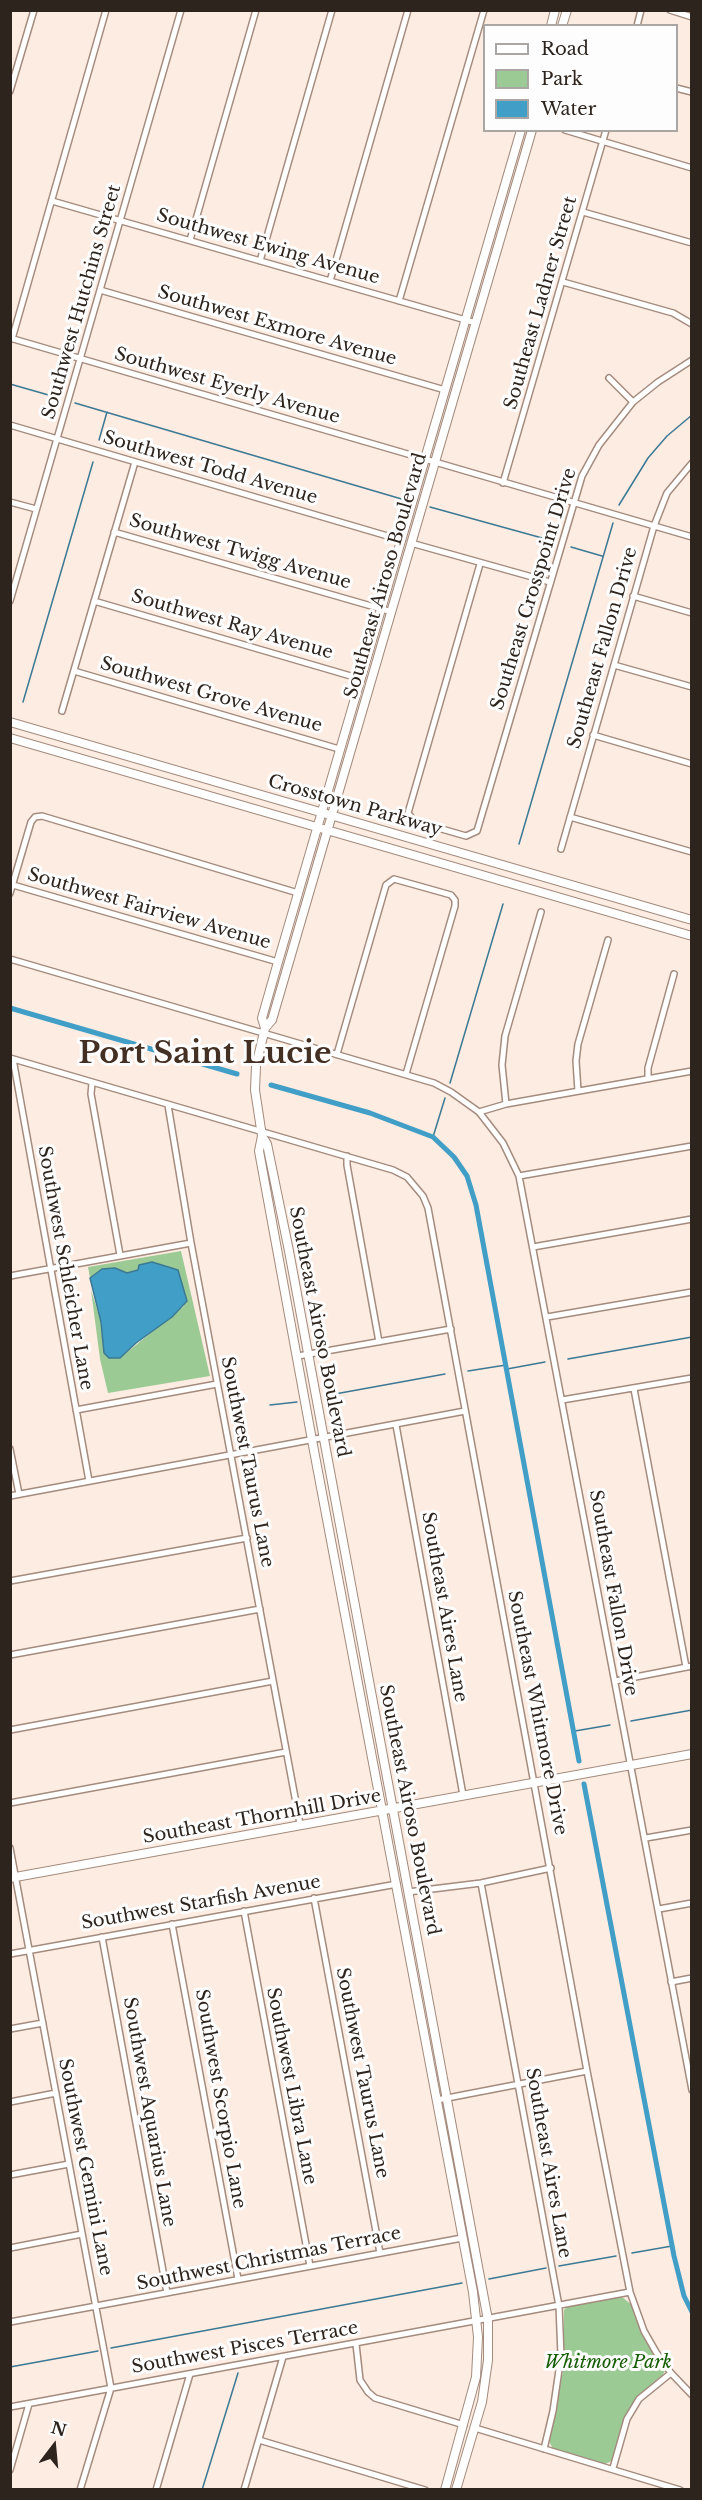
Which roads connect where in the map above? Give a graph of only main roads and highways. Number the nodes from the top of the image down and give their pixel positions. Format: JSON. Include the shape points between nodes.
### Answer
{"nodes":[{"id":1,"x":519,"y":132,"type":"edge"},
{"id":2,"x":531,"y":132,"type":"edge"},
{"id":3,"x":10,"y":722,"type":"edge"},
{"id":4,"x":10,"y":738,"type":"edge"},
{"id":5,"x":321,"y":812,"type":"junction"},
{"id":6,"x":332,"y":815,"type":"junction"},
{"id":7,"x":317,"y":827,"type":"junction"},
{"id":8,"x":327,"y":831,"type":"junction"},
{"id":9,"x":692,"y":920,"type":"edge"},
{"id":10,"x":692,"y":936,"type":"edge"},
{"id":11,"x":264,"y":1031,"type":"junction"},
{"id":12,"x":261,"y":1133,"type":"junction"},
{"id":13,"x":692,"y":1754,"type":"edge"},
{"id":14,"x":393,"y":1808,"type":"junction"},
{"id":15,"x":383,"y":1810,"type":"junction"},
{"id":16,"x":13,"y":1878,"type":"edge"},
{"id":17,"x":467,"y":2201,"type":"junction"},
{"id":18,"x":456,"y":2203,"type":"junction"},
{"id":19,"x":445,"y":2490,"type":"edge"},
{"id":20,"x":456,"y":2490,"type":"edge"}],
"edges":[{"from":1,"to":5,"type":"main road","name":"Southeast Airoso Boulevard"},
{"from":2,"to":6,"type":"main road","name":"Southeast Airoso Boulevard"},
{"from":3,"to":5,"type":"main road","name":"Crosstown Parkway"},
{"from":4,"to":7,"type":"main road","name":"Crosstown Parkway"},
{"from":5,"to":6,"type":"main road","name":"Crosstown Parkway"},
{"from":5,"to":7,"type":"main road","name":"Southeast Airoso Boulevard"},
{"from":6,"to":8,"type":"main road","name":"Southeast Airoso Boulevard"},
{"from":6,"to":9,"type":"main road","name":"Crosstown Parkway"},
{"from":7,"to":8,"type":"main road","name":"Crosstown Parkway"},
{"from":7,"to":11,"type":"main road","name":"Southeast Airoso Boulevard","via":[[262,1018]]},
{"from":8,"to":10,"type":"main road","name":"Crosstown Parkway"},
{"from":8,"to":11,"type":"main road","name":"Southeast Airoso Boulevard","via":[[272,1020]]},
{"from":11,"to":12,"type":"main road","name":"Southeast Airoso Boulevard","via":[[255,1090]]},
{"from":12,"to":14,"type":"main road","name":"Southeast Airoso Boulevard","via":[[267,1144],[309,1353]]},
{"from":12,"to":15,"type":"main road","name":"Southeast Airoso Boulevard","via":[[259,1150]]},
{"from":13,"to":14,"type":"main road","name":"Southeast Thornhill Drive"},
{"from":14,"to":15,"type":"main road","name":"Southeast Thornhill Drive"},
{"from":14,"to":17,"type":"main road","name":"Southeast Airoso Boulevard"},
{"from":15,"to":16,"type":"main road","name":"Southeast Thornhill Drive"},
{"from":15,"to":18,"type":"main road","name":"Southeast Airoso Boulevard"},
{"from":17,"to":18,"type":"main road"},
{"from":17,"to":20,"type":"main road","name":"Southeast Airoso Boulevard","via":[[489,2339],[486,2380]]},
{"from":18,"to":19,"type":"main road","name":"Southeast Airoso Boulevard","via":[[477,2322],[478,2356],[476,2377]]}]}
